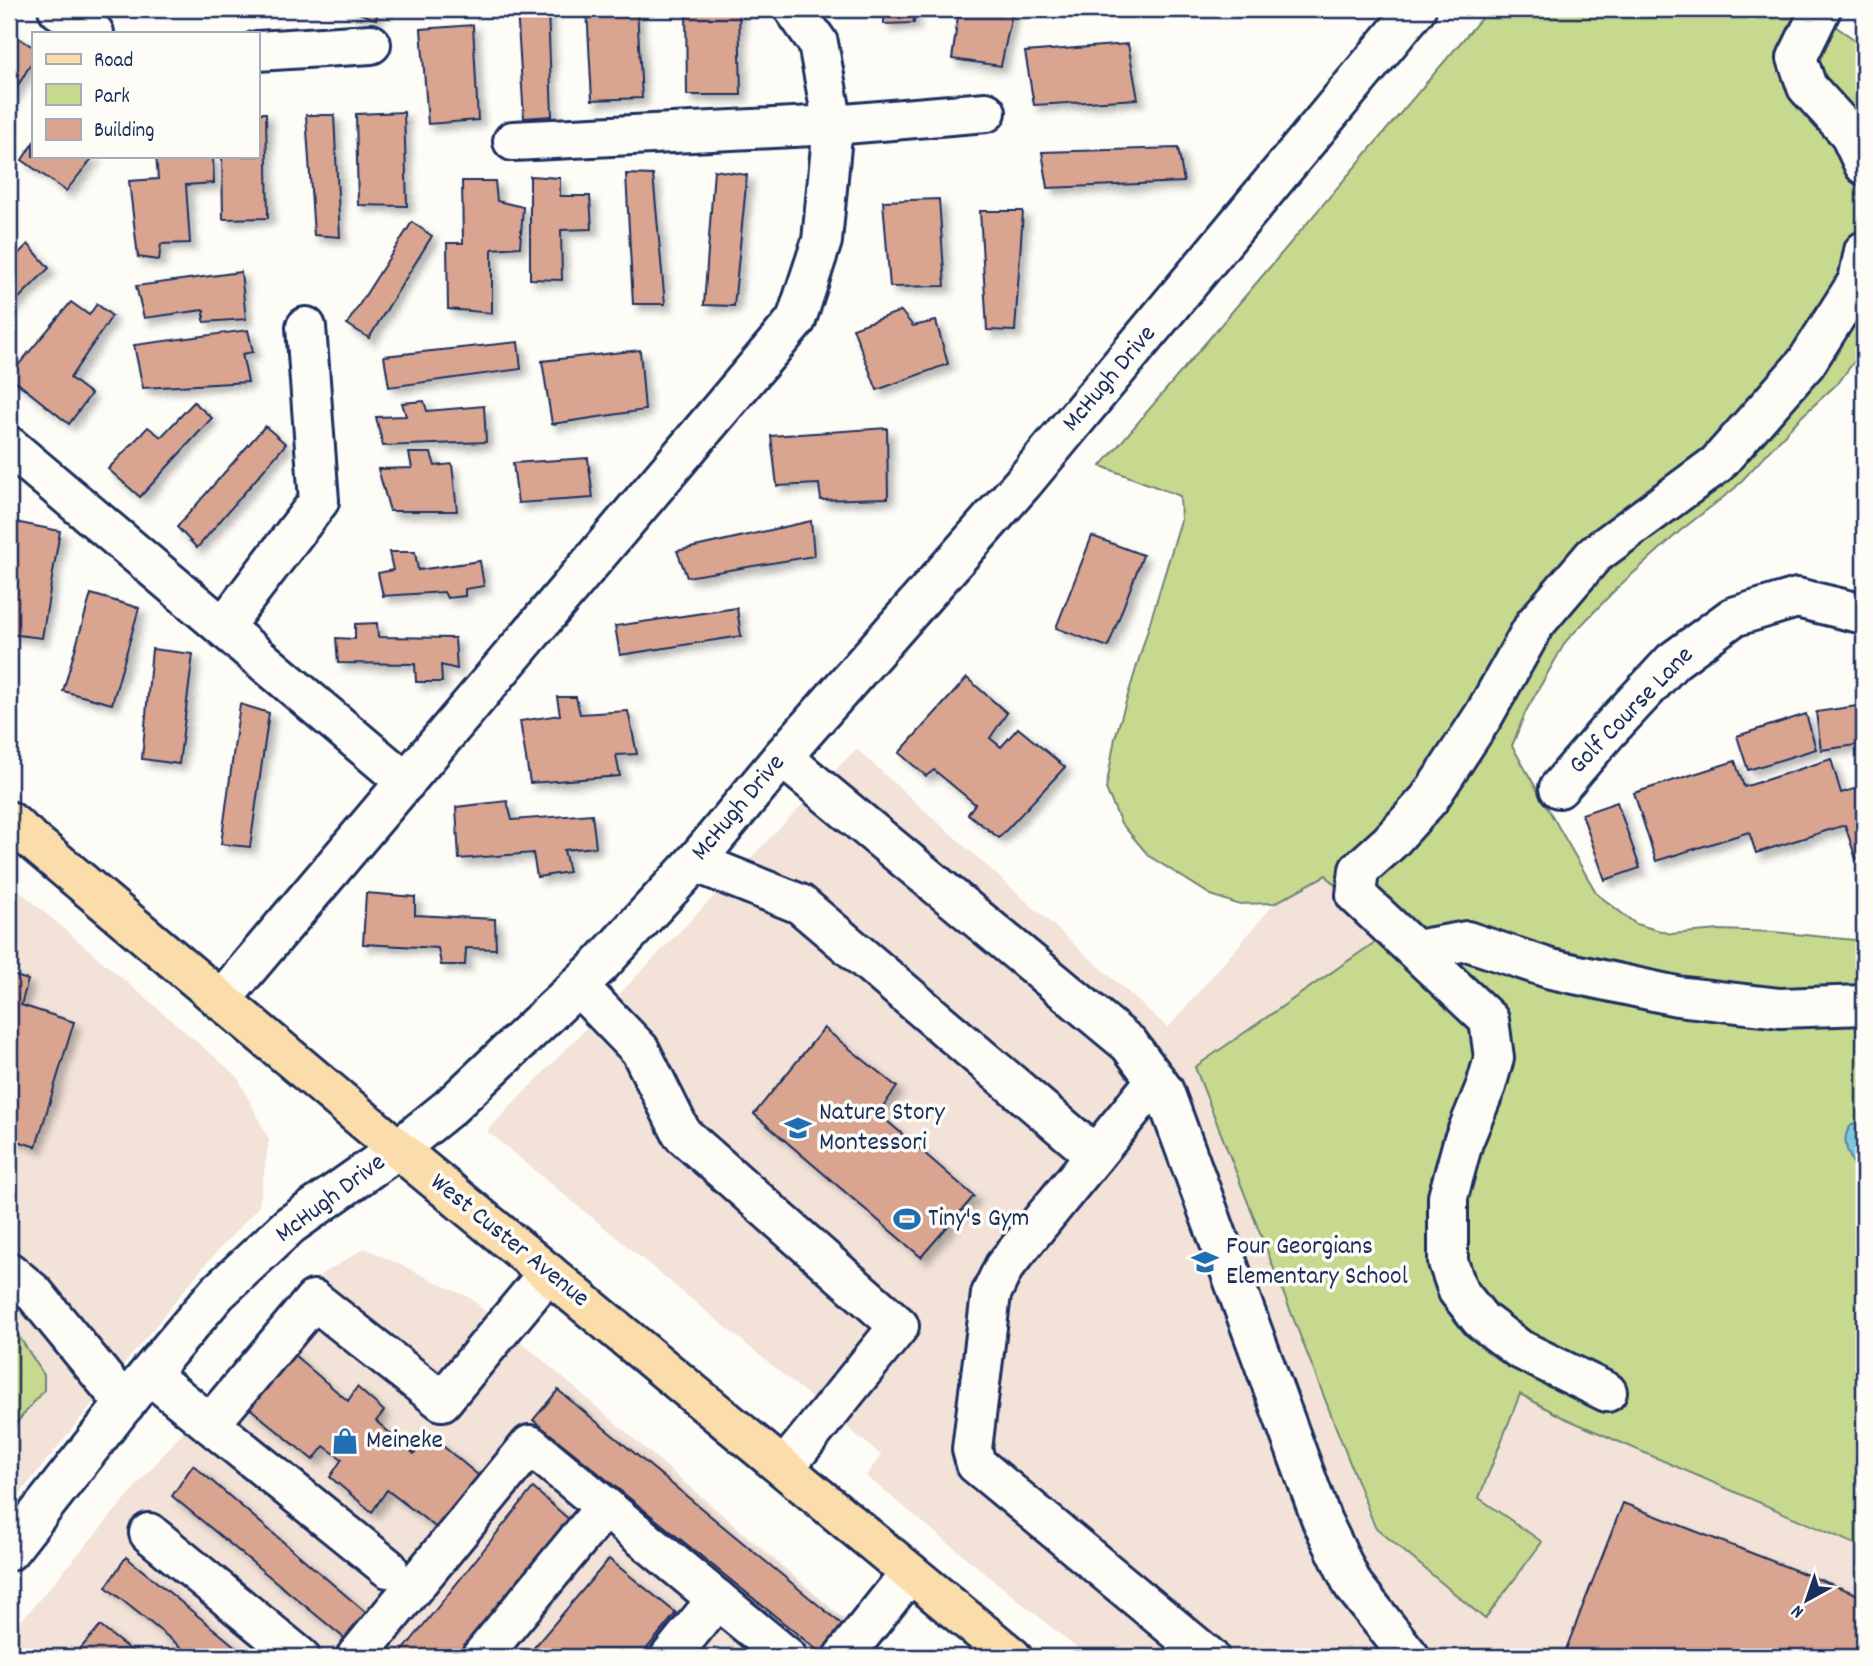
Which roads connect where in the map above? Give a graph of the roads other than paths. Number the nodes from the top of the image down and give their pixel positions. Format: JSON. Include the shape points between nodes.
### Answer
{"nodes":[{"id":1,"x":58,"y":9,"type":"edge"},
{"id":2,"x":794,"y":9,"type":"edge"},
{"id":3,"x":1416,"y":9,"type":"edge"},
{"id":4,"x":1821,"y":9,"type":"edge"},
{"id":5,"x":92,"y":32,"type":"edge"},
{"id":6,"x":371,"y":44,"type":"dead end"},
{"id":7,"x":259,"y":51,"type":"edge"},
{"id":8,"x":986,"y":112,"type":"dead end"},
{"id":9,"x":833,"y":125,"type":"junction"},
{"id":10,"x":513,"y":141,"type":"dead end"},
{"id":11,"x":1864,"y":165,"type":"edge"},
{"id":12,"x":1864,"y":251,"type":"edge"},
{"id":13,"x":306,"y":327,"type":"dead end"},
{"id":14,"x":9,"y":446,"type":"edge"},
{"id":15,"x":1864,"y":614,"type":"edge"},
{"id":16,"x":224,"y":626,"type":"junction"},
{"id":17,"x":782,"y":757,"type":"junction"},
{"id":18,"x":406,"y":782,"type":"junction"},
{"id":19,"x":1559,"y":788,"type":"dead end"},
{"id":20,"x":9,"y":821,"type":"edge"},
{"id":21,"x":695,"y":862,"type":"junction"},
{"id":22,"x":1416,"y":950,"type":"junction"},
{"id":23,"x":578,"y":986,"type":"junction"},
{"id":24,"x":221,"y":1000,"type":"junction"},
{"id":25,"x":1864,"y":1005,"type":"edge"},
{"id":26,"x":1156,"y":1080,"type":"junction"},
{"id":27,"x":398,"y":1149,"type":"junction"},
{"id":28,"x":1095,"y":1155,"type":"junction"},
{"id":29,"x":9,"y":1272,"type":"edge"},
{"id":30,"x":548,"y":1273,"type":"junction"},
{"id":31,"x":149,"y":1374,"type":"junction"},
{"id":32,"x":1607,"y":1392,"type":"dead end"},
{"id":33,"x":125,"y":1404,"type":"junction"},
{"id":34,"x":210,"y":1424,"type":"junction"},
{"id":35,"x":784,"y":1468,"type":"junction"},
{"id":36,"x":605,"y":1507,"type":"junction"},
{"id":37,"x":149,"y":1533,"type":"dead end"},
{"id":38,"x":9,"y":1552,"type":"edge"},
{"id":39,"x":388,"y":1568,"type":"dead end"},
{"id":40,"x":910,"y":1573,"type":"junction"},
{"id":41,"x":717,"y":1599,"type":"junction"},
{"id":42,"x":300,"y":1657,"type":"edge"},
{"id":43,"x":356,"y":1657,"type":"edge"},
{"id":44,"x":481,"y":1657,"type":"edge"},
{"id":45,"x":670,"y":1657,"type":"edge"},
{"id":46,"x":787,"y":1657,"type":"edge"},
{"id":47,"x":843,"y":1657,"type":"edge"},
{"id":48,"x":1012,"y":1657,"type":"edge"},
{"id":49,"x":1209,"y":1657,"type":"edge"},
{"id":50,"x":1410,"y":1657,"type":"edge"}],
"edges":[{"from":1,"to":5,"type":"street"},
{"from":2,"to":9,"type":"street","via":[[818,43]]},
{"from":3,"to":17,"type":"street","name":"McHugh Drive","via":[[1023,483]]},
{"from":4,"to":11,"type":"street","via":[[1797,58],[1807,87],[1849,133]]},
{"from":6,"to":7,"type":"street"},
{"from":8,"to":9,"type":"street"},
{"from":9,"to":10,"type":"street"},
{"from":9,"to":18,"type":"street","via":[[822,241],[796,320]]},
{"from":12,"to":22,"type":"street","via":[[1858,281],[1806,363],[1717,464],[1594,555],[1535,624],[1485,715],[1429,799],[1359,870],[1356,895]]},
{"from":13,"to":16,"type":"street","via":[[319,501]]},
{"from":14,"to":16,"type":"street"},
{"from":15,"to":19,"type":"street","name":"Golf Course Lane","via":[[1797,598],[1733,617],[1673,661]]},
{"from":16,"to":18,"type":"street"},
{"from":17,"to":21,"type":"street","name":"McHugh Drive"},
{"from":17,"to":26,"type":"street","via":[[1129,1044]]},
{"from":18,"to":24,"type":"street"},
{"from":20,"to":24,"type":"main road","name":"West Custer Avenue"},
{"from":21,"to":23,"type":"street","name":"McHugh Drive"},
{"from":21,"to":28,"type":"street","via":[[800,904]]},
{"from":22,"to":25,"type":"street","via":[[1467,941],[1551,969],[1677,996],[1780,1008]]},
{"from":22,"to":32,"type":"street","via":[[1489,1020],[1494,1058],[1448,1197],[1448,1262],[1458,1291],[1482,1320],[1520,1349]]},
{"from":23,"to":27,"type":"street","name":"McHugh Drive","via":[[450,1107]]},
{"from":23,"to":35,"type":"street","via":[[640,1050],[682,1134],[899,1326]]},
{"from":24,"to":27,"type":"main road","name":"West Custer Avenue"},
{"from":26,"to":28,"type":"street"},
{"from":26,"to":50,"type":"street","via":[[1164,1091],[1322,1521],[1353,1585]]},
{"from":27,"to":30,"type":"main road","name":"West Custer Avenue"},
{"from":27,"to":31,"type":"street","name":"McHugh Drive","via":[[290,1225],[217,1293]]},
{"from":28,"to":49,"type":"street","via":[[1004,1267],[991,1294],[972,1449],[976,1464]]},
{"from":29,"to":33,"type":"street","via":[[34,1293]]},
{"from":30,"to":34,"type":"street","via":[[442,1401],[314,1300]]},
{"from":30,"to":35,"type":"main road","name":"West Custer Avenue"},
{"from":31,"to":33,"type":"street","name":"McHugh Drive"},
{"from":31,"to":34,"type":"street"},
{"from":33,"to":38,"type":"street","name":"McHugh Drive"},
{"from":34,"to":39,"type":"street"},
{"from":35,"to":40,"type":"main road","name":"West Custer Avenue"},
{"from":36,"to":41,"type":"street"},
{"from":36,"to":43,"type":"street","via":[[530,1445]]},
{"from":36,"to":44,"type":"street"},
{"from":37,"to":42,"type":"street"},
{"from":40,"to":47,"type":"street"},
{"from":40,"to":48,"type":"main road","name":"West Custer Avenue"},
{"from":41,"to":45,"type":"street"},
{"from":41,"to":46,"type":"street"}]}
